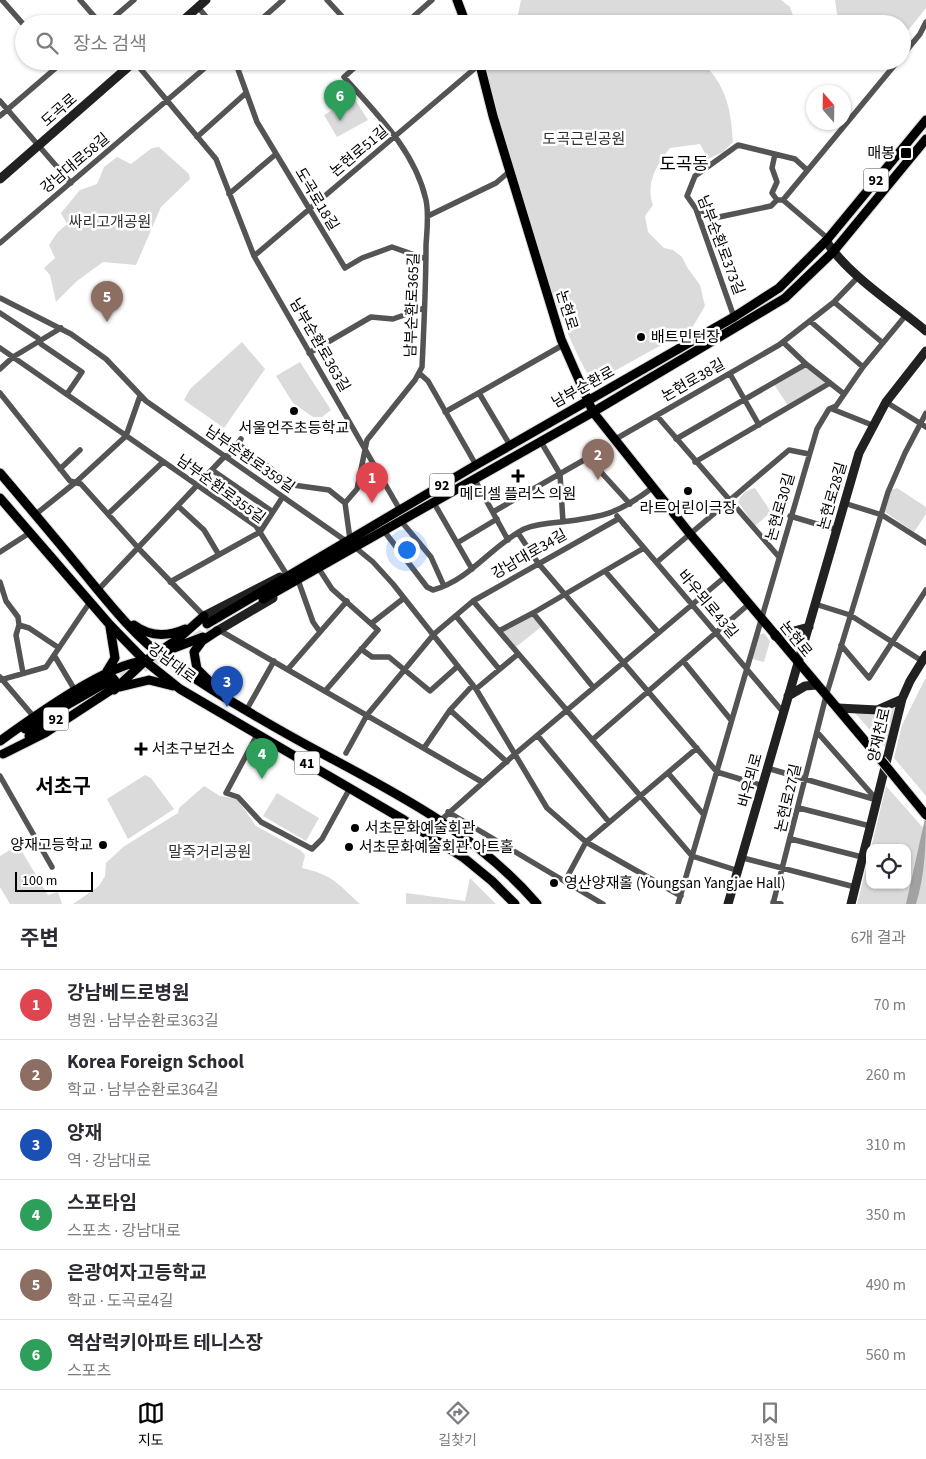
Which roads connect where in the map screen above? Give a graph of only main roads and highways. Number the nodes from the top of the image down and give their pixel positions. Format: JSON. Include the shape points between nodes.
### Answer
{"nodes":[{"id":1,"x":457,"y":0,"type":"edge"},
{"id":2,"x":463,"y":15,"type":"edge"},
{"id":3,"x":482,"y":70,"type":"edge"},
{"id":4,"x":926,"y":120,"type":"edge"},
{"id":5,"x":926,"y":139,"type":"edge"},
{"id":6,"x":800,"y":270,"type":"junction"},
{"id":7,"x":808,"y":278,"type":"junction"},
{"id":8,"x":587,"y":400,"type":"junction"},
{"id":9,"x":593,"y":412,"type":"junction"},
{"id":10,"x":0,"y":473,"type":"edge"},
{"id":11,"x":0,"y":498,"type":"edge"},
{"id":12,"x":297,"y":575,"type":"junction"},
{"id":13,"x":121,"y":615,"type":"junction"},
{"id":14,"x":110,"y":625,"type":"junction"},
{"id":15,"x":212,"y":626,"type":"junction"},
{"id":16,"x":159,"y":653,"type":"junction"},
{"id":17,"x":145,"y":661,"type":"junction"},
{"id":18,"x":109,"y":683,"type":"junction"},
{"id":19,"x":180,"y":689,"type":"junction"},
{"id":20,"x":225,"y":696,"type":"junction"},
{"id":21,"x":92,"y":703,"type":"junction"},
{"id":22,"x":0,"y":741,"type":"edge"},
{"id":23,"x":1,"y":755,"type":"edge"},
{"id":24,"x":926,"y":815,"type":"edge"},
{"id":25,"x":515,"y":904,"type":"edge"},
{"id":26,"x":537,"y":904,"type":"edge"}],
"edges":[{"from":1,"to":2,"type":"main road"},
{"from":3,"to":8,"type":"main road","name":"논현로","via":[[563,345]]},
{"from":4,"to":6,"type":"main road","name":"남부순환로","number":"92"},
{"from":5,"to":7,"type":"main road","name":"남부순환로","number":"92"},
{"from":6,"to":7,"type":"main road"},
{"from":6,"to":8,"type":"main road","name":"남부순환로","number":"92","via":[[734,317]]},
{"from":7,"to":9,"type":"main road","name":"남부순환로","number":"92","via":[[758,316]]},
{"from":8,"to":9,"type":"main road","name":"논현로"},
{"from":8,"to":12,"type":"main road","name":"남부순환로","number":"92","via":[[348,540]]},
{"from":9,"to":12,"type":"main road","name":"남부순환로","number":"92","via":[[319,569]]},
{"from":9,"to":24,"type":"main road","name":"논현로","bridge":true,"via":[[652,488]]},
{"from":10,"to":13,"type":"main road","name":"강남대로","number":"41"},
{"from":11,"to":14,"type":"main road","name":"강남대로","number":"41"},
{"from":12,"to":15,"type":"main road","name":"남부순환로","number":"92"},
{"from":13,"to":15,"type":"main road","via":[[144,631],[163,635]]},
{"from":13,"to":16,"type":"main road","name":"강남대로","number":"41"},
{"from":14,"to":17,"type":"main road","name":"강남대로","number":"41"},
{"from":14,"to":18,"type":"main road","via":[[115,658],[110,667]]},
{"from":15,"to":16,"type":"main road"},
{"from":15,"to":16,"type":"main road"},
{"from":15,"to":20,"type":"main road","via":[[197,645],[194,656],[199,672]]},
{"from":16,"to":17,"type":"main road"},
{"from":16,"to":20,"type":"main road","name":"강남대로","number":"41"},
{"from":17,"to":18,"type":"main road"},
{"from":17,"to":18,"type":"main road","via":[[123,665]]},
{"from":17,"to":19,"type":"main road","name":"강남대로","number":"41"},
{"from":18,"to":19,"type":"main road","via":[[149,680]]},
{"from":18,"to":21,"type":"main road"},
{"from":18,"to":21,"type":"main road","via":[[112,677],[116,685]]},
{"from":18,"to":22,"type":"main road","number":"92"},
{"from":18,"to":22,"type":"main road","via":[[76,692]]},
{"from":18,"to":23,"type":"main road","number":"92"},
{"from":19,"to":25,"type":"main road","name":"강남대로","number":"41","via":[[468,861]]},
{"from":20,"to":26,"type":"main road","name":"강남대로","number":"41","via":[[441,820],[498,865]]},
{"from":21,"to":23,"type":"main road","via":[[45,733]]}]}
